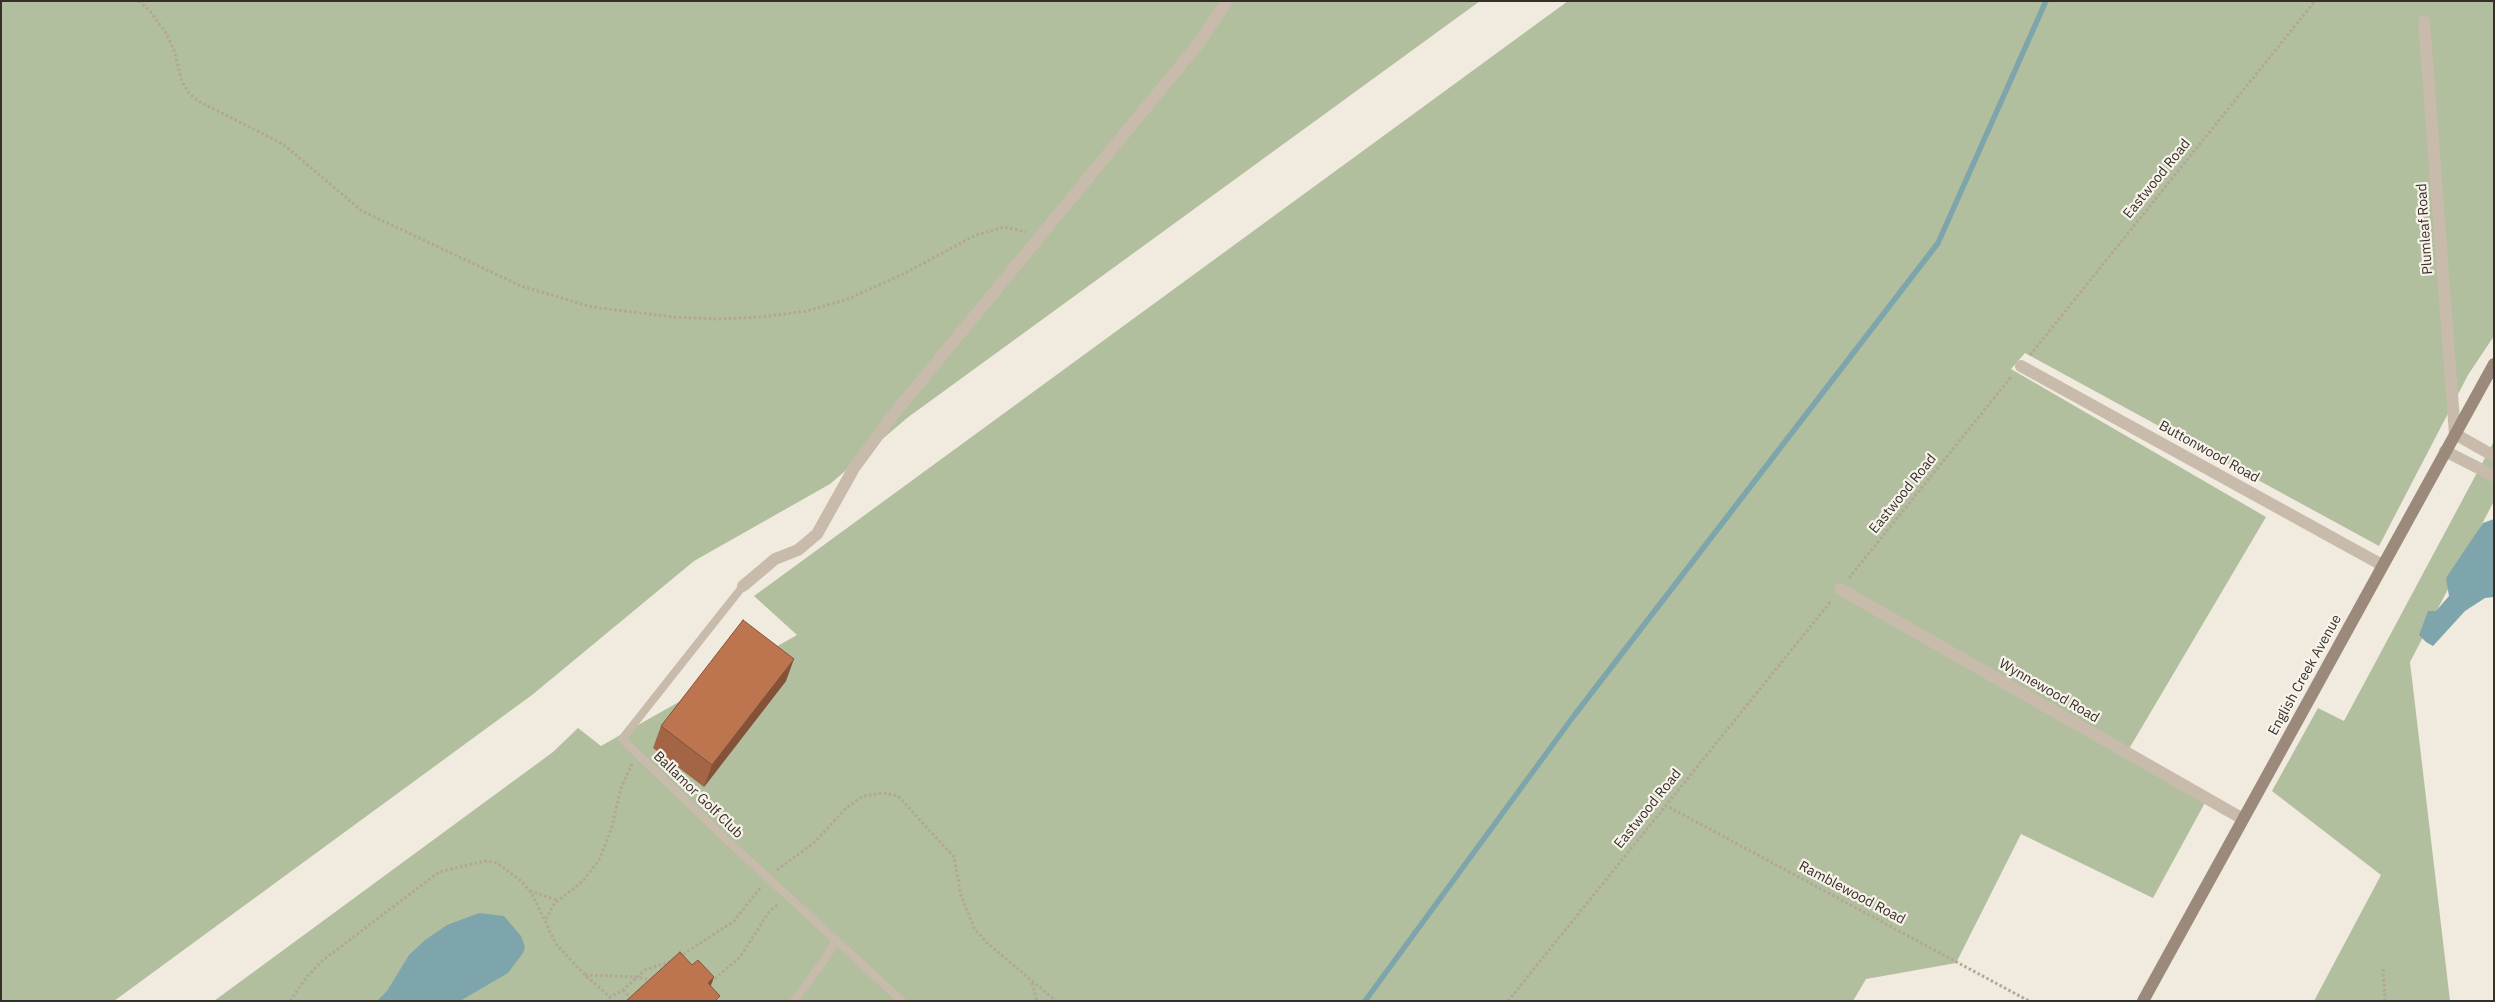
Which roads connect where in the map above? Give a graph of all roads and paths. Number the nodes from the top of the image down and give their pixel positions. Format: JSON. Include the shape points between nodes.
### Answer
{"nodes":[{"id":1,"x":139,"y":1,"type":"edge"},
{"id":2,"x":1227,"y":1,"type":"edge"},
{"id":3,"x":2315,"y":1,"type":"edge"},
{"id":4,"x":2424,"y":21,"type":"dead end"},
{"id":5,"x":1039,"y":236,"type":"junction"},
{"id":6,"x":2494,"y":364,"type":"edge"},
{"id":7,"x":2021,"y":366,"type":"junction"},
{"id":8,"x":2455,"y":434,"type":"junction"},
{"id":9,"x":2446,"y":451,"type":"junction"},
{"id":10,"x":2494,"y":456,"type":"edge"},
{"id":11,"x":2494,"y":476,"type":"edge"},
{"id":12,"x":2382,"y":565,"type":"junction"},
{"id":13,"x":743,"y":586,"type":"joint"},
{"id":14,"x":1840,"y":590,"type":"junction"},
{"id":15,"x":638,"y":755,"type":"junction"},
{"id":16,"x":1666,"y":805,"type":"junction"},
{"id":17,"x":2243,"y":820,"type":"junction"},
{"id":18,"x":767,"y":876,"type":"junction"},
{"id":19,"x":530,"y":890,"type":"junction"},
{"id":20,"x":558,"y":900,"type":"junction"},
{"id":21,"x":796,"y":902,"type":"junction"},
{"id":22,"x":546,"y":920,"type":"junction"},
{"id":23,"x":836,"y":940,"type":"junction"},
{"id":24,"x":655,"y":966,"type":"junction"},
{"id":25,"x":2383,"y":969,"type":"dead end"},
{"id":26,"x":660,"y":971,"type":"edge"},
{"id":27,"x":585,"y":975,"type":"junction"},
{"id":28,"x":637,"y":977,"type":"junction"},
{"id":29,"x":659,"y":982,"type":"edge"},
{"id":30,"x":1032,"y":983,"type":"junction"},
{"id":31,"x":706,"y":986,"type":"edge"},
{"id":32,"x":623,"y":990,"type":"junction"},
{"id":33,"x":610,"y":999,"type":"edge"},
{"id":34,"x":636,"y":1000,"type":"edge"},
{"id":35,"x":290,"y":1001,"type":"edge"},
{"id":36,"x":794,"y":1001,"type":"edge"},
{"id":37,"x":902,"y":1001,"type":"edge"},
{"id":38,"x":1037,"y":1001,"type":"edge"},
{"id":39,"x":1056,"y":1001,"type":"edge"},
{"id":40,"x":1508,"y":1001,"type":"edge"},
{"id":41,"x":2028,"y":1001,"type":"edge"},
{"id":42,"x":2143,"y":1001,"type":"edge"},
{"id":43,"x":2385,"y":1001,"type":"edge"}],
"edges":[{"from":1,"to":5,"type":"path","via":[[166,33],[182,82],[189,93],[198,101],[284,144],[362,212],[521,286],[592,307],[673,318],[716,319],[760,318],[807,311],[848,300],[993,229],[1004,227]]},
{"from":2,"to":5,"type":"street","via":[[1199,43]]},
{"from":3,"to":7,"type":"path","name":"Eastwood Road"},
{"from":4,"to":8,"type":"street","name":"Plumleaf Road"},
{"from":5,"to":13,"type":"street","via":[[893,415],[854,468],[817,534],[798,550],[775,559]]},
{"from":6,"to":8,"type":"main road","name":"English Creek Avenue"},
{"from":7,"to":12,"type":"street","name":"Buttonwood Road"},
{"from":7,"to":14,"type":"path","name":"Eastwood Road"},
{"from":8,"to":9,"type":"main road","name":"English Creek Avenue"},
{"from":8,"to":10,"type":"street"},
{"from":9,"to":11,"type":"street"},
{"from":9,"to":12,"type":"main road","name":"English Creek Avenue"},
{"from":12,"to":17,"type":"main road","name":"English Creek Avenue"},
{"from":13,"to":15,"type":"lane","name":"Ballamor Golf Club","via":[[622,739]]},
{"from":14,"to":16,"type":"path","name":"Eastwood Road"},
{"from":14,"to":17,"type":"street","name":"Wynnewood Road"},
{"from":15,"to":18,"type":"lane","name":"Ballamor Golf Club"},
{"from":15,"to":20,"type":"path","via":[[620,788],[611,830],[599,860],[583,881]]},
{"from":16,"to":40,"type":"path","name":"Eastwood Road"},
{"from":16,"to":41,"type":"path","name":"Ramblewood Road"},
{"from":17,"to":42,"type":"main road","name":"English Creek Avenue"},
{"from":18,"to":21,"type":"lane","name":"Ballamor Golf Club"},
{"from":18,"to":24,"type":"path","via":[[734,921],[676,959]]},
{"from":18,"to":30,"type":"path","via":[[814,842],[846,808],[863,796],[884,793],[898,796],[954,857],[961,895],[974,928]]},
{"from":19,"to":20,"type":"path"},
{"from":19,"to":22,"type":"path"},
{"from":19,"to":35,"type":"path","via":[[497,863],[485,861],[439,872],[322,961]]},
{"from":20,"to":22,"type":"path"},
{"from":21,"to":23,"type":"lane","name":"Ballamor Golf Club"},
{"from":21,"to":31,"type":"path","via":[[776,906],[740,957]]},
{"from":22,"to":27,"type":"path","via":[[556,944]]},
{"from":23,"to":36,"type":"lane"},
{"from":23,"to":37,"type":"lane","name":"Ballamor Golf Club"},
{"from":24,"to":26,"type":"path"},
{"from":24,"to":28,"type":"path"},
{"from":25,"to":43,"type":"path"},
{"from":27,"to":28,"type":"path"},
{"from":27,"to":33,"type":"path"},
{"from":28,"to":29,"type":"path"},
{"from":28,"to":32,"type":"path"},
{"from":30,"to":38,"type":"path"},
{"from":30,"to":39,"type":"path"},
{"from":32,"to":33,"type":"path"},
{"from":32,"to":34,"type":"path"}]}
